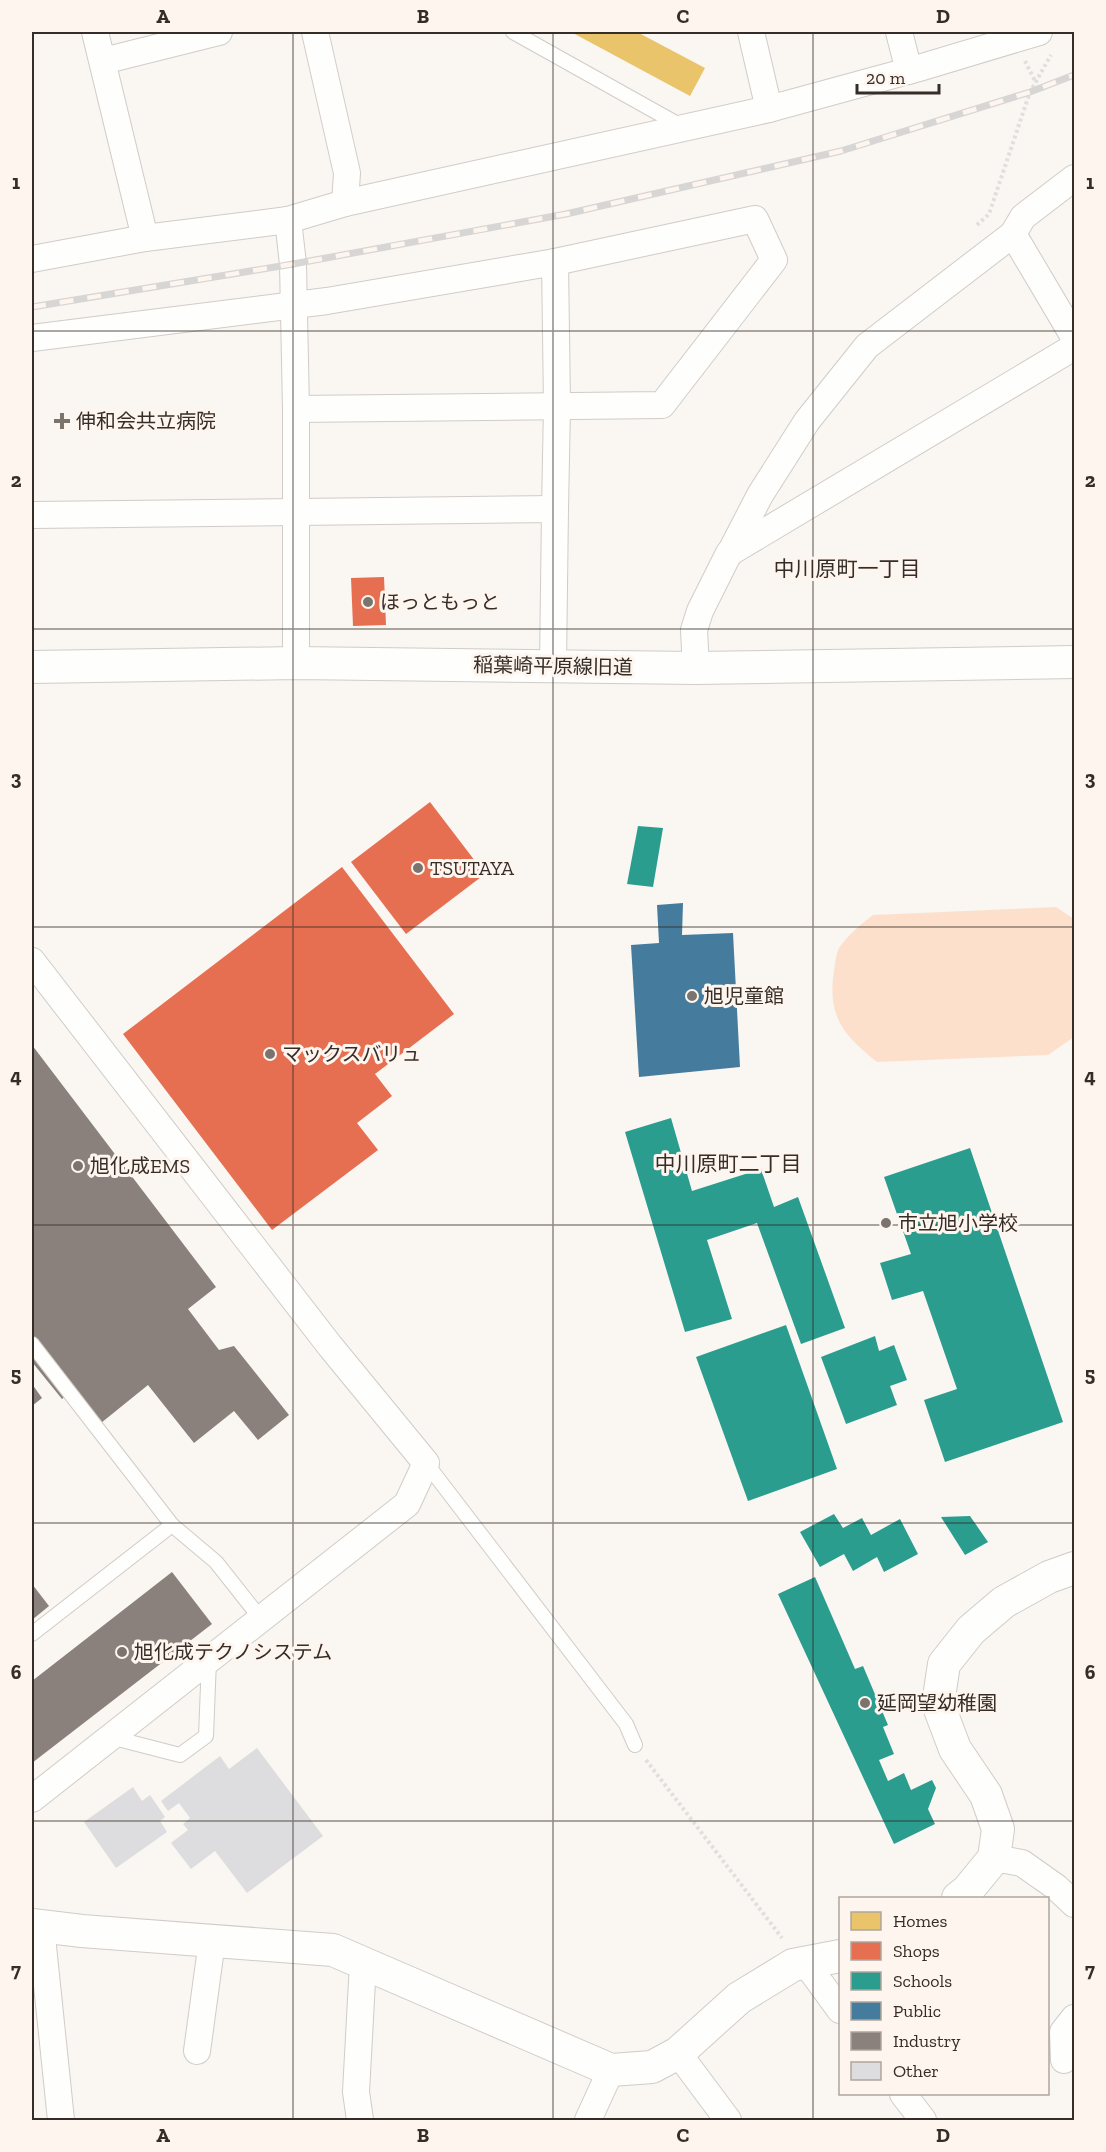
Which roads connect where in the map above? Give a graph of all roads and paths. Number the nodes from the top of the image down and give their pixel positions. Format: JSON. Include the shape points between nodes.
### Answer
{"nodes":[{"id":1,"x":95,"y":32,"type":"edge"},
{"id":2,"x":219,"y":32,"type":"edge"},
{"id":3,"x":315,"y":32,"type":"edge"},
{"id":4,"x":513,"y":32,"type":"edge"},
{"id":5,"x":751,"y":32,"type":"edge"},
{"id":6,"x":899,"y":32,"type":"edge"},
{"id":7,"x":1046,"y":42,"type":"edge"},
{"id":8,"x":103,"y":61,"type":"junction"},
{"id":9,"x":909,"y":71,"type":"junction"},
{"id":10,"x":769,"y":109,"type":"junction"},
{"id":11,"x":685,"y":128,"type":"junction"},
{"id":12,"x":1074,"y":178,"type":"edge"},
{"id":13,"x":345,"y":203,"type":"junction"},
{"id":14,"x":288,"y":220,"type":"junction"},
{"id":15,"x":974,"y":228,"type":"dead end"},
{"id":16,"x":1013,"y":234,"type":"junction"},
{"id":17,"x":145,"y":238,"type":"junction"},
{"id":18,"x":32,"y":258,"type":"edge"},
{"id":19,"x":555,"y":262,"type":"junction"},
{"id":20,"x":294,"y":305,"type":"junction"},
{"id":21,"x":1074,"y":337,"type":"edge"},
{"id":22,"x":32,"y":338,"type":"edge"},
{"id":23,"x":1074,"y":347,"type":"edge"},
{"id":24,"x":557,"y":406,"type":"junction"},
{"id":25,"x":296,"y":409,"type":"junction"},
{"id":26,"x":555,"y":509,"type":"junction"},
{"id":27,"x":297,"y":511,"type":"junction"},
{"id":28,"x":32,"y":515,"type":"edge"},
{"id":29,"x":729,"y":553,"type":"junction"},
{"id":30,"x":1074,"y":662,"type":"edge"},
{"id":31,"x":296,"y":663,"type":"junction"},
{"id":32,"x":553,"y":665,"type":"junction"},
{"id":33,"x":32,"y":667,"type":"edge"},
{"id":34,"x":696,"y":668,"type":"junction"},
{"id":35,"x":32,"y":961,"type":"edge"},
{"id":36,"x":32,"y":1344,"type":"edge"},
{"id":37,"x":426,"y":1463,"type":"junction"},
{"id":38,"x":172,"y":1525,"type":"junction"},
{"id":39,"x":1074,"y":1568,"type":"edge"},
{"id":40,"x":261,"y":1619,"type":"junction"},
{"id":41,"x":32,"y":1634,"type":"edge"},
{"id":42,"x":209,"y":1660,"type":"junction"},
{"id":43,"x":110,"y":1737,"type":"junction"},
{"id":44,"x":635,"y":1745,"type":"joint"},
{"id":45,"x":32,"y":1799,"type":"edge"},
{"id":46,"x":994,"y":1858,"type":"junction"},
{"id":47,"x":960,"y":1897,"type":"edge"},
{"id":48,"x":1074,"y":1904,"type":"edge"},
{"id":49,"x":36,"y":1926,"type":"edge"},
{"id":50,"x":212,"y":1941,"type":"junction"},
{"id":51,"x":839,"y":1956,"type":"edge"},
{"id":52,"x":363,"y":1963,"type":"junction"},
{"id":53,"x":803,"y":1963,"type":"junction"},
{"id":54,"x":839,"y":2009,"type":"edge"},
{"id":55,"x":1074,"y":2018,"type":"edge"},
{"id":56,"x":197,"y":2051,"type":"dead end"},
{"id":57,"x":678,"y":2053,"type":"junction"},
{"id":58,"x":1064,"y":2060,"type":"dead end"},
{"id":59,"x":611,"y":2070,"type":"junction"},
{"id":60,"x":904,"y":2095,"type":"edge"},
{"id":61,"x":61,"y":2121,"type":"edge"},
{"id":62,"x":360,"y":2121,"type":"edge"},
{"id":63,"x":588,"y":2121,"type":"edge"},
{"id":64,"x":728,"y":2121,"type":"edge"},
{"id":65,"x":923,"y":2121,"type":"edge"}],
"edges":[{"from":1,"to":8,"type":"street"},
{"from":2,"to":8,"type":"street"},
{"from":3,"to":13,"type":"street","via":[[347,172]]},
{"from":4,"to":11,"type":"lane"},
{"from":5,"to":10,"type":"street"},
{"from":6,"to":9,"type":"street"},
{"from":7,"to":9,"type":"street"},
{"from":7,"to":15,"type":"path","via":[[989,214]]},
{"from":8,"to":17,"type":"street"},
{"from":9,"to":10,"type":"street"},
{"from":10,"to":11,"type":"street"},
{"from":11,"to":13,"type":"street"},
{"from":12,"to":16,"type":"street","via":[[1023,217]]},
{"from":13,"to":14,"type":"street"},
{"from":14,"to":17,"type":"street"},
{"from":14,"to":20,"type":"street"},
{"from":16,"to":21,"type":"street"},
{"from":16,"to":29,"type":"street","via":[[867,346],[807,421]]},
{"from":17,"to":18,"type":"street"},
{"from":19,"to":20,"type":"street"},
{"from":19,"to":24,"type":"street"},
{"from":19,"to":24,"type":"street","via":[[755,219],[774,260],[662,405]]},
{"from":20,"to":22,"type":"street"},
{"from":20,"to":25,"type":"street"},
{"from":23,"to":29,"type":"street"},
{"from":24,"to":25,"type":"street"},
{"from":24,"to":26,"type":"street"},
{"from":25,"to":27,"type":"street"},
{"from":26,"to":27,"type":"street"},
{"from":26,"to":32,"type":"street"},
{"from":27,"to":28,"type":"street"},
{"from":27,"to":31,"type":"street"},
{"from":29,"to":34,"type":"street","via":[[694,630]]},
{"from":30,"to":34,"type":"street","name":"稲葉崎平原線旧道"},
{"from":31,"to":32,"type":"street","name":"稲葉崎平原線旧道"},
{"from":31,"to":33,"type":"street","name":"稲葉崎平原線旧道"},
{"from":32,"to":34,"type":"street","name":"稲葉崎平原線旧道"},
{"from":35,"to":37,"type":"street"},
{"from":36,"to":38,"type":"lane"},
{"from":37,"to":40,"type":"street","via":[[407,1504]]},
{"from":37,"to":44,"type":"lane","via":[[626,1724]]},
{"from":38,"to":40,"type":"lane","via":[[216,1562]]},
{"from":38,"to":41,"type":"lane"},
{"from":39,"to":46,"type":"street","via":[[1004,1602],[970,1630],[944,1664],[938,1704],[955,1749],[986,1795],[998,1828]]},
{"from":40,"to":42,"type":"street"},
{"from":42,"to":43,"type":"street"},
{"from":42,"to":43,"type":"lane","via":[[206,1736],[180,1755]]},
{"from":43,"to":45,"type":"street"},
{"from":44,"to":53,"type":"path"},
{"from":46,"to":47,"type":"street"},
{"from":46,"to":48,"type":"street","via":[[1022,1863]]},
{"from":49,"to":50,"type":"street"},
{"from":49,"to":61,"type":"street"},
{"from":50,"to":52,"type":"street","via":[[333,1950]]},
{"from":50,"to":56,"type":"street"},
{"from":51,"to":53,"type":"street"},
{"from":52,"to":59,"type":"street"},
{"from":52,"to":62,"type":"street","via":[[356,2092]]},
{"from":53,"to":54,"type":"street"},
{"from":53,"to":57,"type":"street","via":[[793,1965],[739,1998]]},
{"from":55,"to":58,"type":"street","via":[[1063,2032]]},
{"from":57,"to":59,"type":"street","via":[[652,2067]]},
{"from":57,"to":64,"type":"street"},
{"from":59,"to":63,"type":"street"},
{"from":60,"to":65,"type":"street"}]}
